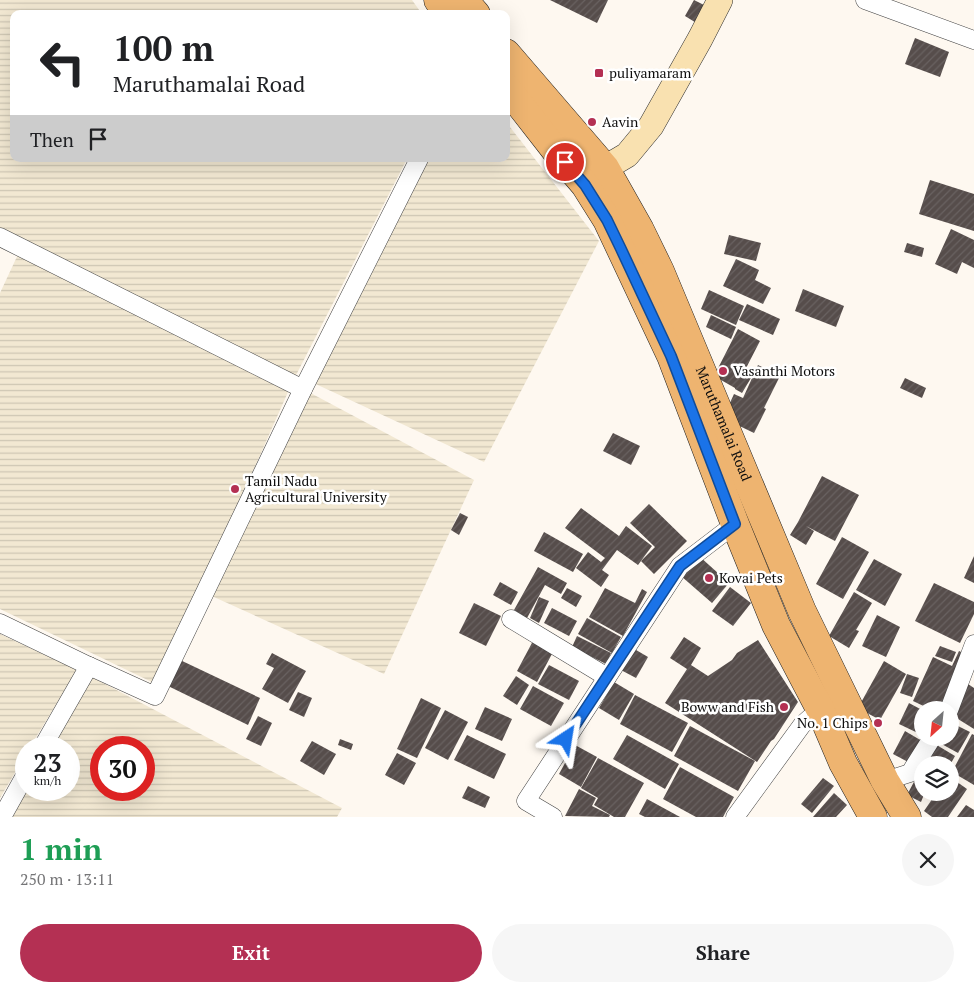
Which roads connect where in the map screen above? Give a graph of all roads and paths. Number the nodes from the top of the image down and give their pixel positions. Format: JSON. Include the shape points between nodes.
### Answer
{"nodes":[{"id":1,"x":438,"y":0,"type":"edge"},
{"id":2,"x":464,"y":0,"type":"edge"},
{"id":3,"x":720,"y":0,"type":"edge"},
{"id":4,"x":865,"y":0,"type":"edge"},
{"id":5,"x":446,"y":10,"type":"edge"},
{"id":6,"x":473,"y":10,"type":"edge"},
{"id":7,"x":974,"y":40,"type":"edge"},
{"id":8,"x":510,"y":58,"type":"edge"},
{"id":9,"x":510,"y":92,"type":"edge"},
{"id":10,"x":417,"y":162,"type":"edge"},
{"id":11,"x":605,"y":168,"type":"junction"},
{"id":12,"x":0,"y":237,"type":"edge"},
{"id":13,"x":302,"y":388,"type":"junction"},
{"id":14,"x":735,"y":524,"type":"junction"},
{"id":15,"x":511,"y":619,"type":"dead end"},
{"id":16,"x":0,"y":623,"type":"edge"},
{"id":17,"x":974,"y":644,"type":"edge"},
{"id":18,"x":89,"y":666,"type":"junction"},
{"id":19,"x":607,"y":677,"type":"junction"},
{"id":20,"x":952,"y":701,"type":"edge"},
{"id":21,"x":820,"y":709,"type":"junction"},
{"id":22,"x":49,"y":736,"type":"edge"},
{"id":23,"x":927,"y":746,"type":"edge"},
{"id":24,"x":885,"y":781,"type":"junction"},
{"id":25,"x":15,"y":794,"type":"edge"},
{"id":26,"x":2,"y":817,"type":"edge"},
{"id":27,"x":553,"y":817,"type":"edge"},
{"id":28,"x":735,"y":817,"type":"edge"},
{"id":29,"x":873,"y":817,"type":"edge"},
{"id":30,"x":907,"y":817,"type":"edge"}],
"edges":[{"from":1,"to":5,"type":"main road"},
{"from":2,"to":6,"type":"main road"},
{"from":3,"to":11,"type":"street","via":[[651,126],[627,155]]},
{"from":4,"to":7,"type":"street"},
{"from":8,"to":11,"type":"main road","name":"Maruthamalai Road"},
{"from":9,"to":14,"type":"main road","name":"Maruthamalai Road","via":[[585,185],[607,220],[671,356]]},
{"from":10,"to":13,"type":"street"},
{"from":11,"to":24,"type":"main road","name":"Maruthamalai Road","via":[[660,271],[802,611]]},
{"from":12,"to":13,"type":"street"},
{"from":13,"to":18,"type":"street","via":[[155,696]]},
{"from":14,"to":19,"type":"street","via":[[680,566]]},
{"from":14,"to":21,"type":"main road","name":"Maruthamalai Road","via":[[776,625]]},
{"from":15,"to":19,"type":"street"},
{"from":16,"to":18,"type":"street"},
{"from":17,"to":20,"type":"street"},
{"from":18,"to":22,"type":"street"},
{"from":19,"to":27,"type":"street","via":[[526,801]]},
{"from":21,"to":28,"type":"street","via":[[802,725]]},
{"from":21,"to":29,"type":"main road","name":"Maruthamalai Road","via":[[843,763]]},
{"from":23,"to":24,"type":"street","via":[[910,774]]},
{"from":24,"to":30,"type":"main road","name":"Maruthamalai Road"},
{"from":25,"to":26,"type":"street"}]}
